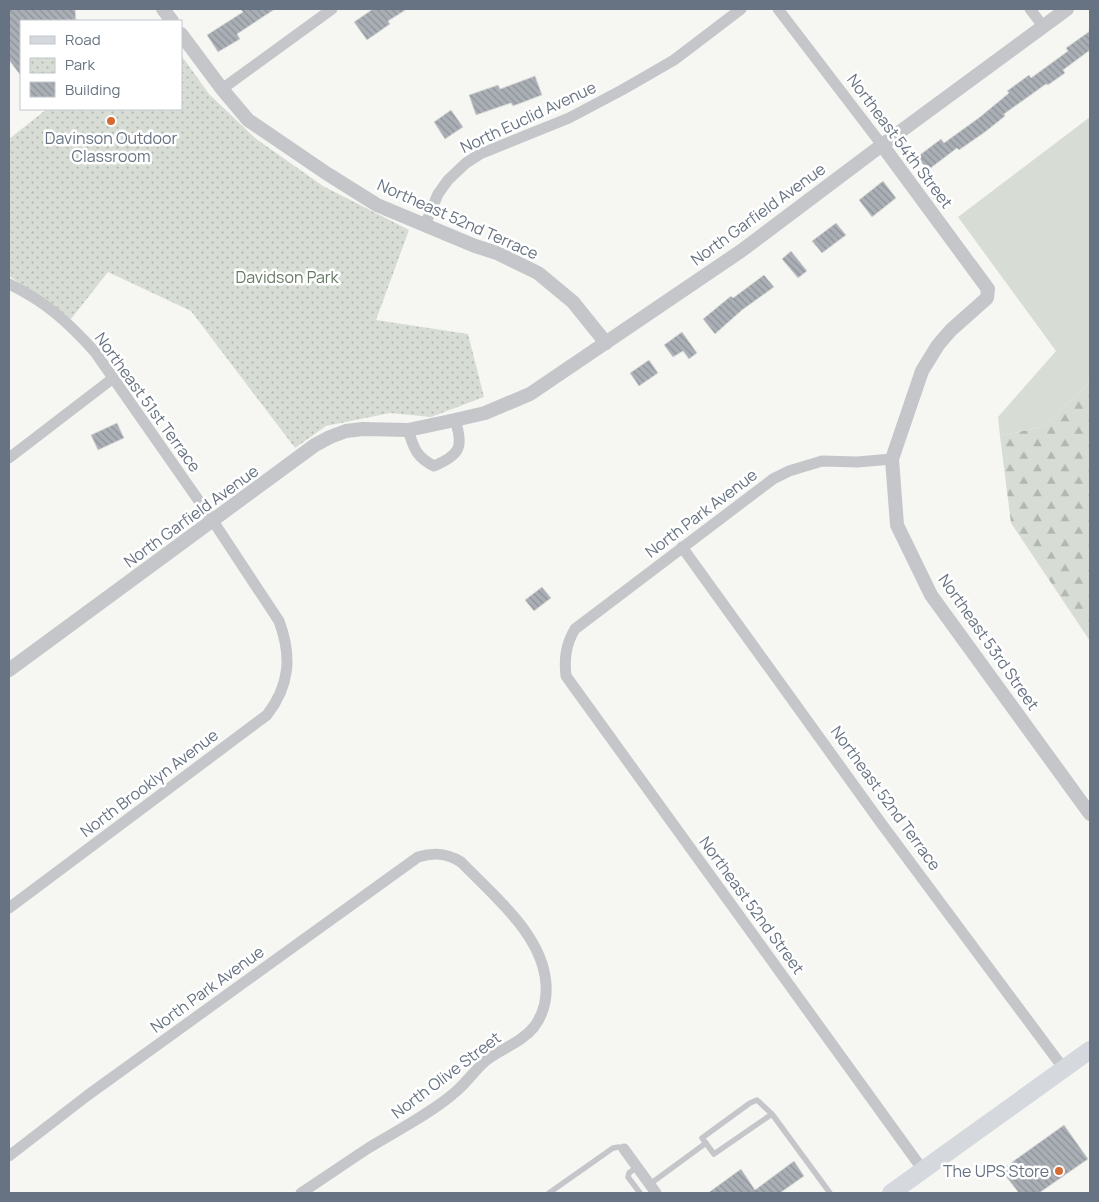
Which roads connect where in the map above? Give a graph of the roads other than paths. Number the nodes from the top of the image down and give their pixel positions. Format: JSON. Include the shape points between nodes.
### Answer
{"nodes":[{"id":1,"x":163,"y":9,"type":"edge"},
{"id":2,"x":332,"y":9,"type":"edge"},
{"id":3,"x":741,"y":9,"type":"edge"},
{"id":4,"x":778,"y":9,"type":"edge"},
{"id":5,"x":1030,"y":9,"type":"edge"},
{"id":6,"x":1067,"y":9,"type":"edge"},
{"id":7,"x":171,"y":20,"type":"edge"},
{"id":8,"x":1043,"y":26,"type":"junction"},
{"id":9,"x":182,"y":35,"type":"edge"},
{"id":10,"x":222,"y":89,"type":"junction"},
{"id":11,"x":882,"y":145,"type":"junction"},
{"id":12,"x":425,"y":224,"type":"junction"},
{"id":13,"x":9,"y":284,"type":"edge"},
{"id":14,"x":987,"y":298,"type":"joint"},
{"id":15,"x":606,"y":342,"type":"junction"},
{"id":16,"x":112,"y":379,"type":"junction"},
{"id":17,"x":455,"y":420,"type":"junction"},
{"id":18,"x":408,"y":430,"type":"junction"},
{"id":19,"x":9,"y":458,"type":"edge"},
{"id":20,"x":892,"y":459,"type":"junction"},
{"id":21,"x":213,"y":521,"type":"junction"},
{"id":22,"x":682,"y":547,"type":"junction"},
{"id":23,"x":565,"y":656,"type":"joint"},
{"id":24,"x":287,"y":668,"type":"joint"},
{"id":25,"x":9,"y":670,"type":"edge"},
{"id":26,"x":1090,"y":814,"type":"edge"},
{"id":27,"x":9,"y":908,"type":"edge"},
{"id":28,"x":545,"y":1002,"type":"joint"},
{"id":29,"x":1090,"y":1050,"type":"edge"},
{"id":30,"x":1064,"y":1069,"type":"junction"},
{"id":31,"x":772,"y":1114,"type":"junction"},
{"id":32,"x":706,"y":1143,"type":"junction"},
{"id":33,"x":624,"y":1149,"type":"joint"},
{"id":34,"x":9,"y":1156,"type":"edge"},
{"id":35,"x":637,"y":1167,"type":"junction"},
{"id":36,"x":923,"y":1170,"type":"junction"},
{"id":37,"x":653,"y":1189,"type":"edge"},
{"id":38,"x":301,"y":1193,"type":"edge"},
{"id":39,"x":550,"y":1193,"type":"edge"},
{"id":40,"x":640,"y":1193,"type":"edge"},
{"id":41,"x":830,"y":1193,"type":"edge"},
{"id":42,"x":891,"y":1193,"type":"edge"}],
"edges":[{"from":1,"to":7,"type":"street"},
{"from":2,"to":10,"type":"street"},
{"from":3,"to":12,"type":"street","name":"North Euclid Avenue","via":[[674,60],[622,90],[569,118],[480,154],[466,163],[438,194]]},
{"from":4,"to":11,"type":"street","name":"Northeast 54th Street"},
{"from":5,"to":8,"type":"street"},
{"from":6,"to":8,"type":"street","name":"North Garfield Avenue"},
{"from":8,"to":11,"type":"street","name":"North Garfield Avenue"},
{"from":9,"to":10,"type":"street","name":"Northeast 52nd Terrace"},
{"from":10,"to":12,"type":"street","name":"Northeast 52nd Terrace","via":[[248,120],[318,168],[377,205]]},
{"from":11,"to":14,"type":"street","name":"Northeast 54th Street","via":[[988,290]]},
{"from":11,"to":15,"type":"street","name":"North Garfield Avenue","via":[[741,251]]},
{"from":12,"to":15,"type":"street","name":"Northeast 52nd Terrace","via":[[538,273],[573,302]]},
{"from":13,"to":16,"type":"street","name":"Northeast 51st Terrace","via":[[50,308],[74,328]]},
{"from":14,"to":20,"type":"street","name":"Northeast 53rd Street","via":[[951,330],[927,362]]},
{"from":15,"to":17,"type":"street","name":"North Garfield Avenue","via":[[530,394],[484,413]]},
{"from":16,"to":19,"type":"street"},
{"from":16,"to":21,"type":"street","name":"Northeast 51st Terrace"},
{"from":17,"to":18,"type":"street","name":"North Garfield Avenue"},
{"from":17,"to":18,"type":"street","via":[[460,436],[458,449],[448,460],[434,466],[416,452]]},
{"from":18,"to":21,"type":"street","name":"North Garfield Avenue","via":[[363,429],[330,437]]},
{"from":20,"to":22,"type":"street","name":"North Park Avenue","via":[[822,462],[789,471],[773,479]]},
{"from":20,"to":26,"type":"street","name":"Northeast 53rd Street","via":[[897,525],[931,594]]},
{"from":21,"to":24,"type":"street","name":"Northeast 51st Terrace","via":[[279,621],[285,638]]},
{"from":21,"to":25,"type":"street","name":"North Garfield Avenue"},
{"from":22,"to":23,"type":"street","name":"North Park Avenue","via":[[575,629]]},
{"from":22,"to":30,"type":"street","name":"Northeast 52nd Terrace"},
{"from":23,"to":36,"type":"street","name":"Northeast 52nd Street","via":[[566,676]]},
{"from":24,"to":27,"type":"street","name":"North Brooklyn Avenue","via":[[281,692],[267,716]]},
{"from":28,"to":34,"type":"street","name":"North Park Avenue","via":[[545,974],[520,922],[461,862],[445,854],[427,854],[418,857],[88,1095]]},
{"from":28,"to":38,"type":"street","name":"North Olive Street","via":[[530,1032],[486,1061],[453,1095]]},
{"from":29,"to":30,"type":"main road"},
{"from":30,"to":36,"type":"main road"},
{"from":31,"to":32,"type":"lane","via":[[714,1154]]},
{"from":31,"to":32,"type":"lane","via":[[755,1100],[702,1138]]},
{"from":31,"to":41,"type":"lane"},
{"from":32,"to":37,"type":"lane"},
{"from":33,"to":35,"type":"street"},
{"from":33,"to":39,"type":"lane","via":[[619,1147],[605,1153]]},
{"from":35,"to":37,"type":"street"},
{"from":35,"to":40,"type":"lane","via":[[628,1177]]},
{"from":36,"to":42,"type":"main road"}]}
